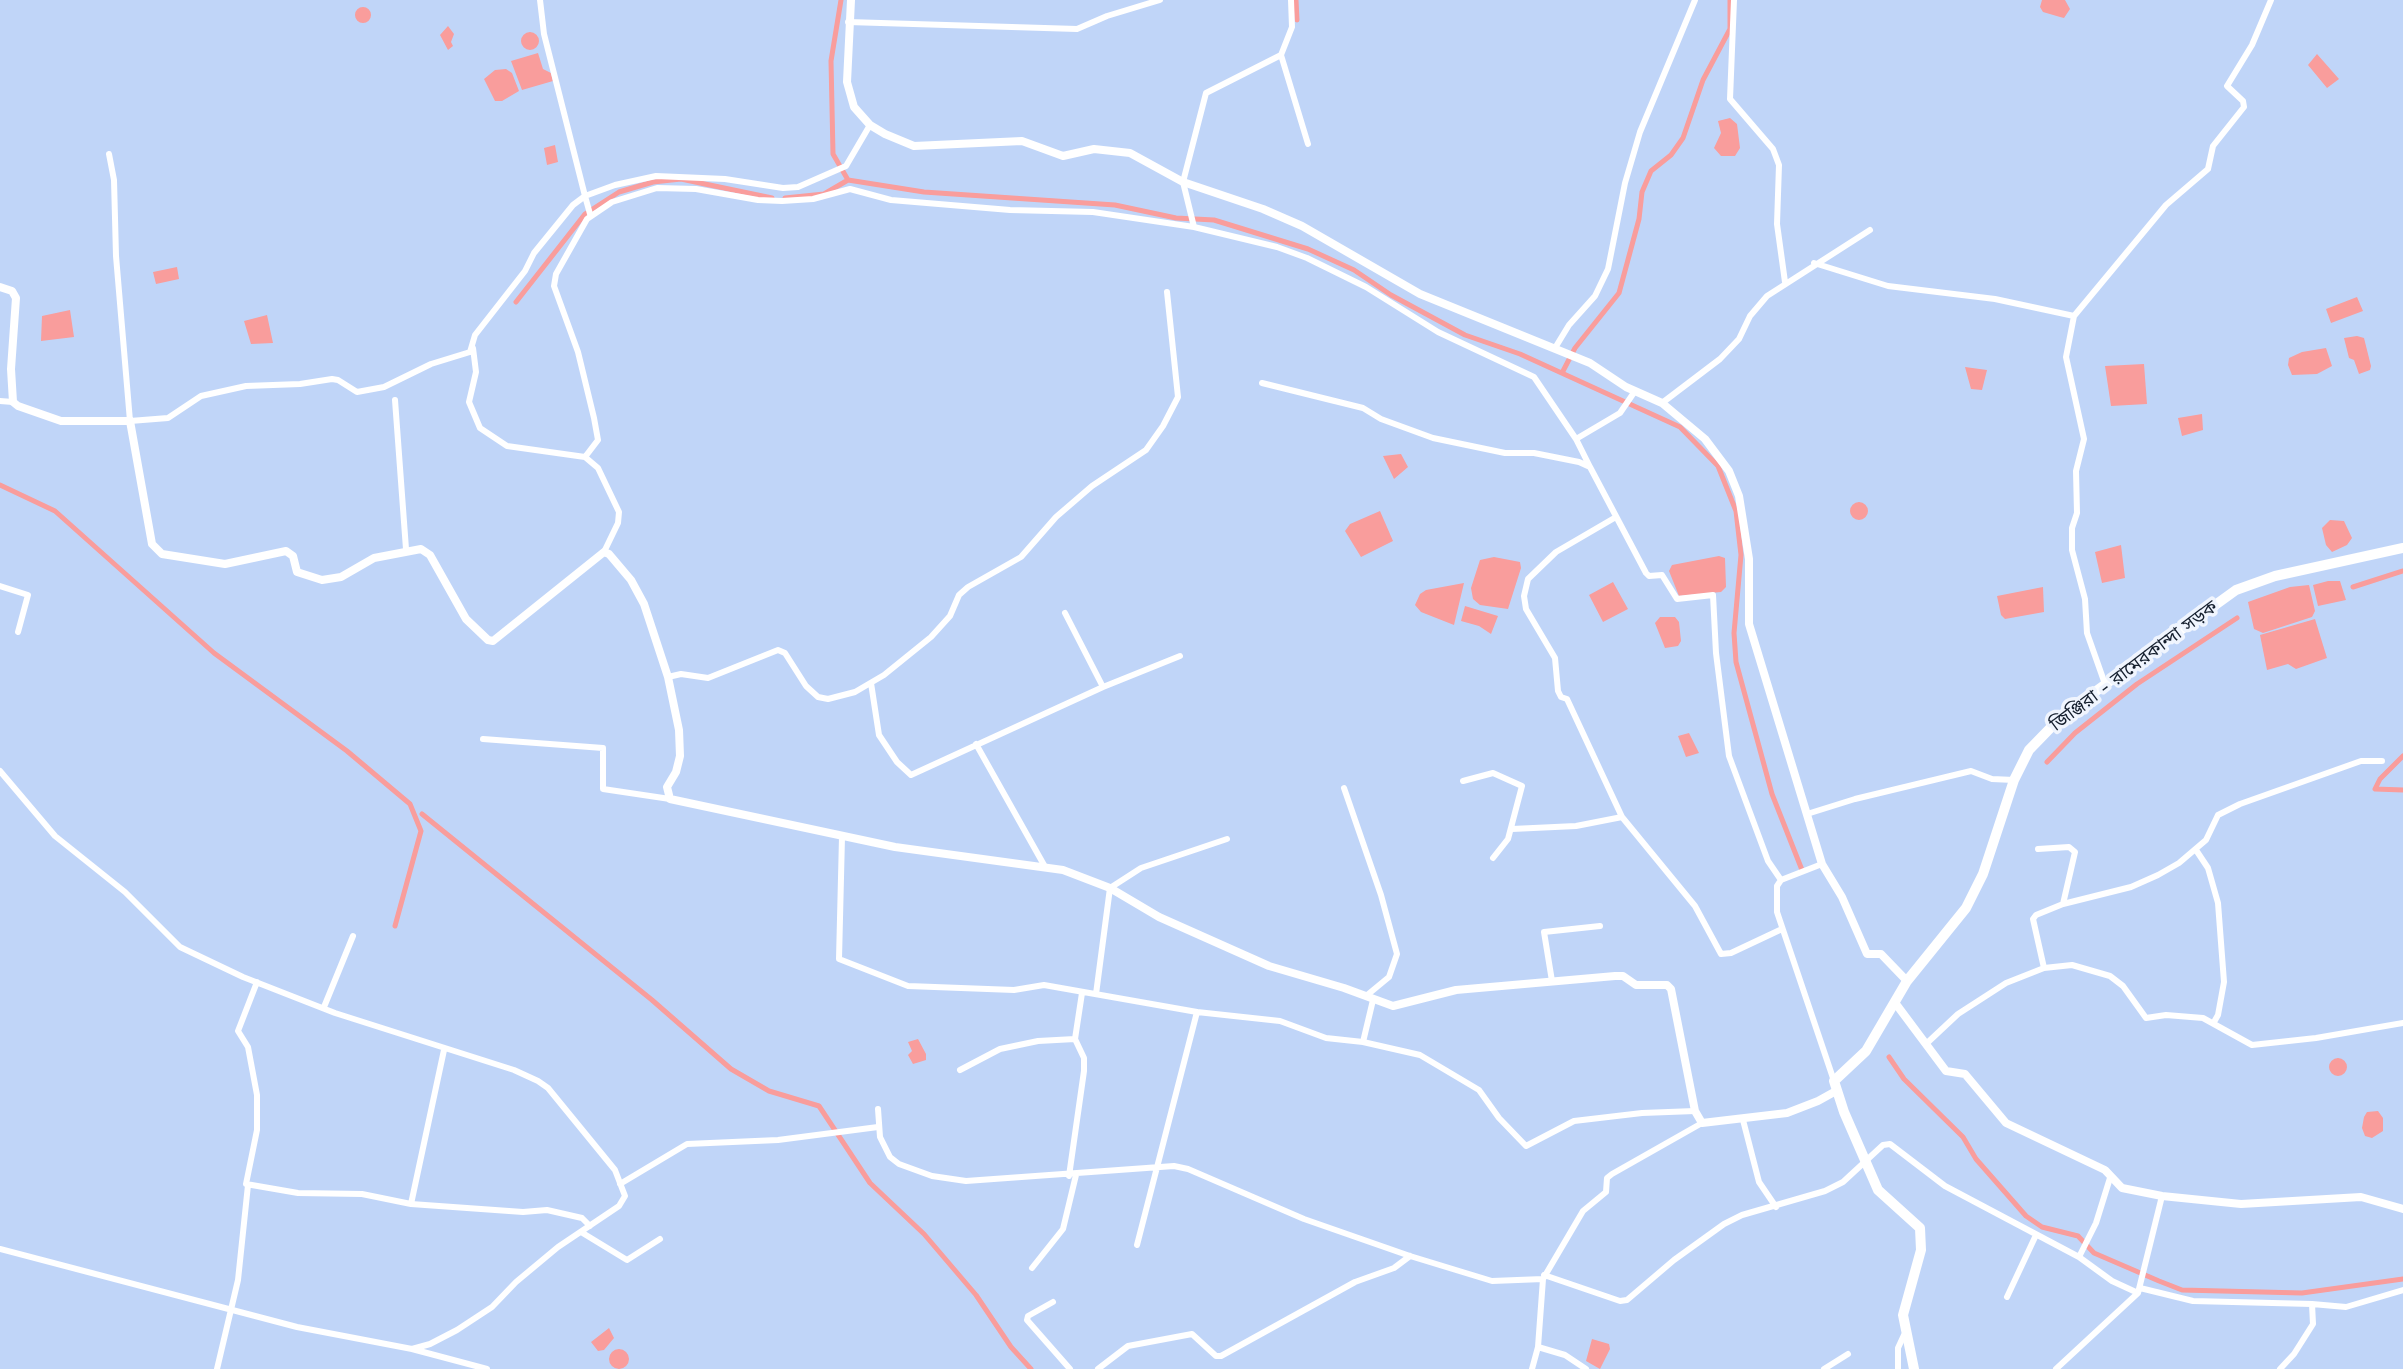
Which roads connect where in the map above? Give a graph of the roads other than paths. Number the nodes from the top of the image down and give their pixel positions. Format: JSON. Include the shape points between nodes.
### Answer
{"nodes":[{"id":1,"x":540,"y":0,"type":"edge"},
{"id":2,"x":851,"y":0,"type":"edge"},
{"id":3,"x":1160,"y":0,"type":"edge"},
{"id":4,"x":1291,"y":0,"type":"edge"},
{"id":5,"x":1695,"y":0,"type":"edge"},
{"id":6,"x":1734,"y":0,"type":"edge"},
{"id":7,"x":2271,"y":0,"type":"edge"},
{"id":8,"x":848,"y":22,"type":"junction"},
{"id":9,"x":1281,"y":55,"type":"junction"},
{"id":10,"x":870,"y":125,"type":"junction"},
{"id":11,"x":1308,"y":144,"type":"dead end"},
{"id":12,"x":109,"y":154,"type":"dead end"},
{"id":13,"x":1183,"y":182,"type":"junction"},
{"id":14,"x":585,"y":196,"type":"junction"},
{"id":15,"x":588,"y":211,"type":"junction"},
{"id":16,"x":1193,"y":225,"type":"junction"},
{"id":17,"x":1870,"y":230,"type":"dead end"},
{"id":18,"x":1814,"y":263,"type":"junction"},
{"id":19,"x":1786,"y":282,"type":"junction"},
{"id":20,"x":0,"y":287,"type":"edge"},
{"id":21,"x":1167,"y":292,"type":"dead end"},
{"id":22,"x":2074,"y":316,"type":"junction"},
{"id":23,"x":473,"y":348,"type":"junction"},
{"id":24,"x":1557,"y":349,"type":"junction"},
{"id":25,"x":1262,"y":383,"type":"dead end"},
{"id":26,"x":1635,"y":391,"type":"junction"},
{"id":27,"x":395,"y":400,"type":"dead end"},
{"id":28,"x":0,"y":401,"type":"edge"},
{"id":29,"x":13,"y":402,"type":"junction"},
{"id":30,"x":1662,"y":403,"type":"junction"},
{"id":31,"x":130,"y":421,"type":"junction"},
{"id":32,"x":1576,"y":439,"type":"junction"},
{"id":33,"x":585,"y":457,"type":"junction"},
{"id":34,"x":1590,"y":467,"type":"junction"},
{"id":35,"x":1616,"y":517,"type":"junction"},
{"id":36,"x":2403,"y":548,"type":"edge"},
{"id":37,"x":406,"y":549,"type":"junction"},
{"id":38,"x":604,"y":552,"type":"junction"},
{"id":39,"x":0,"y":586,"type":"edge"},
{"id":40,"x":1065,"y":612,"type":"dead end"},
{"id":41,"x":18,"y":632,"type":"dead end"},
{"id":42,"x":1180,"y":656,"type":"dead end"},
{"id":43,"x":668,"y":677,"type":"junction"},
{"id":44,"x":871,"y":683,"type":"junction"},
{"id":45,"x":2105,"y":684,"type":"junction"},
{"id":46,"x":1103,"y":687,"type":"junction"},
{"id":47,"x":482,"y":739,"type":"dead end"},
{"id":48,"x":976,"y":744,"type":"junction"},
{"id":49,"x":2382,"y":761,"type":"dead end"},
{"id":50,"x":0,"y":771,"type":"edge"},
{"id":51,"x":2014,"y":780,"type":"junction"},
{"id":52,"x":1463,"y":781,"type":"dead end"},
{"id":53,"x":1344,"y":788,"type":"dead end"},
{"id":54,"x":670,"y":799,"type":"junction"},
{"id":55,"x":1807,"y":814,"type":"junction"},
{"id":56,"x":1622,"y":817,"type":"junction"},
{"id":57,"x":1512,"y":829,"type":"junction"},
{"id":58,"x":842,"y":837,"type":"junction"},
{"id":59,"x":1227,"y":839,"type":"dead end"},
{"id":60,"x":2038,"y":849,"type":"dead end"},
{"id":61,"x":2196,"y":850,"type":"junction"},
{"id":62,"x":1493,"y":858,"type":"dead end"},
{"id":63,"x":1822,"y":864,"type":"junction"},
{"id":64,"x":1044,"y":865,"type":"junction"},
{"id":65,"x":1781,"y":880,"type":"junction"},
{"id":66,"x":1110,"y":888,"type":"junction"},
{"id":67,"x":2063,"y":904,"type":"junction"},
{"id":68,"x":1600,"y":926,"type":"dead end"},
{"id":69,"x":1782,"y":929,"type":"junction"},
{"id":70,"x":353,"y":936,"type":"dead end"},
{"id":71,"x":2044,"y":968,"type":"junction"},
{"id":72,"x":1552,"y":981,"type":"junction"},
{"id":73,"x":1907,"y":981,"type":"junction"},
{"id":74,"x":257,"y":982,"type":"junction"},
{"id":75,"x":1082,"y":993,"type":"junction"},
{"id":76,"x":1096,"y":994,"type":"junction"},
{"id":77,"x":1370,"y":998,"type":"junction"},
{"id":78,"x":1896,"y":1004,"type":"junction"},
{"id":79,"x":324,"y":1007,"type":"junction"},
{"id":80,"x":1197,"y":1012,"type":"junction"},
{"id":81,"x":2214,"y":1022,"type":"junction"},
{"id":82,"x":2403,"y":1023,"type":"edge"},
{"id":83,"x":1075,"y":1040,"type":"junction"},
{"id":84,"x":1363,"y":1042,"type":"junction"},
{"id":85,"x":1926,"y":1044,"type":"junction"},
{"id":86,"x":444,"y":1050,"type":"junction"},
{"id":87,"x":960,"y":1070,"type":"dead end"},
{"id":88,"x":1835,"y":1086,"type":"junction"},
{"id":89,"x":878,"y":1109,"type":"dead end"},
{"id":90,"x":1695,"y":1111,"type":"junction"},
{"id":91,"x":1743,"y":1120,"type":"junction"},
{"id":92,"x":1702,"y":1123,"type":"junction"},
{"id":93,"x":874,"y":1127,"type":"junction"},
{"id":94,"x":1864,"y":1161,"type":"junction"},
{"id":95,"x":1159,"y":1166,"type":"junction"},
{"id":96,"x":1072,"y":1175,"type":"junction"},
{"id":97,"x":2110,"y":1178,"type":"junction"},
{"id":98,"x":620,"y":1184,"type":"junction"},
{"id":99,"x":248,"y":1185,"type":"junction"},
{"id":100,"x":2162,"y":1196,"type":"junction"},
{"id":101,"x":411,"y":1204,"type":"junction"},
{"id":102,"x":1776,"y":1206,"type":"junction"},
{"id":103,"x":2403,"y":1209,"type":"edge"},
{"id":104,"x":590,"y":1226,"type":"junction"},
{"id":105,"x":581,"y":1232,"type":"junction"},
{"id":106,"x":2036,"y":1235,"type":"junction"},
{"id":107,"x":660,"y":1239,"type":"dead end"},
{"id":108,"x":1137,"y":1245,"type":"dead end"},
{"id":109,"x":0,"y":1249,"type":"edge"},
{"id":110,"x":1410,"y":1256,"type":"junction"},
{"id":111,"x":2079,"y":1257,"type":"junction"},
{"id":112,"x":1032,"y":1268,"type":"dead end"},
{"id":113,"x":1544,"y":1277,"type":"junction"},
{"id":114,"x":2140,"y":1289,"type":"junction"},
{"id":115,"x":2403,"y":1290,"type":"edge"},
{"id":116,"x":2007,"y":1297,"type":"dead end"},
{"id":117,"x":1053,"y":1302,"type":"dead end"},
{"id":118,"x":2312,"y":1304,"type":"junction"},
{"id":119,"x":229,"y":1310,"type":"junction"},
{"id":120,"x":1904,"y":1335,"type":"junction"},
{"id":121,"x":1538,"y":1347,"type":"junction"},
{"id":122,"x":412,"y":1349,"type":"junction"},
{"id":123,"x":1848,"y":1354,"type":"dead end"},
{"id":124,"x":217,"y":1369,"type":"edge"},
{"id":125,"x":487,"y":1369,"type":"edge"},
{"id":126,"x":1070,"y":1369,"type":"edge"},
{"id":127,"x":1098,"y":1369,"type":"edge"},
{"id":128,"x":1532,"y":1369,"type":"edge"},
{"id":129,"x":1586,"y":1369,"type":"edge"},
{"id":130,"x":1824,"y":1369,"type":"edge"},
{"id":131,"x":1898,"y":1369,"type":"edge"},
{"id":132,"x":1913,"y":1369,"type":"edge"},
{"id":133,"x":2056,"y":1369,"type":"edge"},
{"id":134,"x":2280,"y":1369,"type":"edge"}],
"edges":[{"from":1,"to":14,"type":"street","via":[[544,34]]},
{"from":2,"to":8,"type":"main road"},
{"from":3,"to":8,"type":"street","via":[[1077,29]]},
{"from":4,"to":9,"type":"street","via":[[1292,27]]},
{"from":5,"to":24,"type":"street","via":[[1640,132],[1602,285]]},
{"from":6,"to":19,"type":"street","via":[[1730,99],[1773,149],[1779,165],[1777,224]]},
{"from":7,"to":22,"type":"street","via":[[2252,45],[2227,86],[2244,107],[2213,146],[2208,169],[2166,205]]},
{"from":8,"to":10,"type":"main road","via":[[847,82],[854,107]]},
{"from":9,"to":11,"type":"street"},
{"from":9,"to":13,"type":"street","via":[[1206,93]]},
{"from":10,"to":13,"type":"main road","via":[[914,146],[1022,141],[1063,156],[1094,149],[1130,153]]},
{"from":10,"to":14,"type":"street","via":[[846,166],[798,187],[656,176]]},
{"from":12,"to":31,"type":"street"},
{"from":13,"to":16,"type":"street"},
{"from":13,"to":24,"type":"main road","via":[[1302,226],[1420,294]]},
{"from":14,"to":15,"type":"street"},
{"from":14,"to":23,"type":"street","via":[[534,253],[475,335]]},
{"from":15,"to":16,"type":"street","via":[[657,188],[782,201],[850,189],[891,200],[1093,212]]},
{"from":15,"to":33,"type":"street","via":[[554,286],[579,352],[598,440]]},
{"from":16,"to":32,"type":"street","via":[[1307,258],[1438,331],[1534,377]]},
{"from":17,"to":18,"type":"street"},
{"from":18,"to":19,"type":"street"},
{"from":18,"to":22,"type":"street","via":[[1888,286],[1995,299]]},
{"from":19,"to":30,"type":"street","via":[[1767,296],[1720,359]]},
{"from":20,"to":29,"type":"main road","via":[[12,290],[16,298]]},
{"from":21,"to":44,"type":"street","via":[[1178,397],[1146,450],[1092,486],[1056,517],[1021,557],[968,587],[931,637]]},
{"from":22,"to":45,"type":"street","via":[[2066,358],[2084,439],[2076,471],[2072,550],[2085,599],[2087,633]]},
{"from":23,"to":31,"type":"street","via":[[365,392],[350,390],[338,380],[246,386],[201,396],[168,418]]},
{"from":23,"to":33,"type":"street","via":[[476,372],[469,402],[480,428],[507,446]]},
{"from":24,"to":26,"type":"main road"},
{"from":25,"to":34,"type":"street","via":[[1363,408],[1433,438],[1506,453],[1534,453]]},
{"from":26,"to":30,"type":"main road"},
{"from":26,"to":32,"type":"street","via":[[1620,413]]},
{"from":27,"to":37,"type":"street"},
{"from":28,"to":29,"type":"street"},
{"from":29,"to":31,"type":"main road","via":[[61,421]]},
{"from":30,"to":55,"type":"main road","via":[[1705,439],[1729,471],[1739,496],[1749,559],[1749,624]]},
{"from":31,"to":37,"type":"main road","via":[[152,544],[162,554],[225,564],[286,551],[293,555],[297,572],[322,580],[341,577],[374,558]]},
{"from":32,"to":34,"type":"street"},
{"from":33,"to":38,"type":"street","via":[[598,468],[619,512]]},
{"from":34,"to":35,"type":"street"},
{"from":35,"to":56,"type":"street","via":[[1582,534],[1539,565],[1528,579],[1524,596],[1526,608],[1555,658],[1558,691],[1567,699]]},
{"from":35,"to":65,"type":"street","via":[[1646,573],[1662,576],[1673,597],[1713,595],[1729,756],[1768,861]]},
{"from":36,"to":45,"type":"main road","name":"জিঞ্জিরা - রামেরকান্দা সড়ক","via":[[2275,576],[2236,590]]},
{"from":37,"to":38,"type":"main road","via":[[421,549],[430,555],[466,619],[493,641]]},
{"from":38,"to":43,"type":"main road","via":[[631,580],[644,604]]},
{"from":39,"to":41,"type":"street","via":[[28,594]]},
{"from":40,"to":46,"type":"street"},
{"from":42,"to":46,"type":"street"},
{"from":43,"to":44,"type":"street","via":[[708,678],[778,650],[818,697],[840,697]]},
{"from":43,"to":54,"type":"main road","via":[[680,743],[676,772],[667,788]]},
{"from":44,"to":48,"type":"street","via":[[878,735],[907,773]]},
{"from":45,"to":51,"type":"main road","name":"জিঞ্জিরা - রামেরকান্দা সড়ক","via":[[2044,734],[2029,750]]},
{"from":46,"to":48,"type":"street"},
{"from":47,"to":54,"type":"street","via":[[603,748],[603,789]]},
{"from":48,"to":64,"type":"street"},
{"from":49,"to":61,"type":"street","via":[[2361,761],[2230,808],[2218,815]]},
{"from":50,"to":74,"type":"street","via":[[55,836],[125,892],[180,947]]},
{"from":51,"to":55,"type":"street","via":[[1992,779],[1971,771]]},
{"from":51,"to":73,"type":"main road","name":"জিঞ্জিরা - রামেরকান্দা সড়ক","via":[[1979,885],[1949,933]]},
{"from":52,"to":57,"type":"street","via":[[1493,773],[1522,785],[1510,822]]},
{"from":53,"to":77,"type":"street","via":[[1397,954],[1389,977]]},
{"from":54,"to":58,"type":"main road"},
{"from":55,"to":63,"type":"main road"},
{"from":56,"to":57,"type":"street","via":[[1576,826]]},
{"from":56,"to":69,"type":"street","via":[[1696,906],[1721,954]]},
{"from":57,"to":62,"type":"street"},
{"from":58,"to":64,"type":"main road"},
{"from":58,"to":75,"type":"street","via":[[839,960],[908,986],[1014,990],[1044,985]]},
{"from":59,"to":66,"type":"street","via":[[1141,868]]},
{"from":60,"to":67,"type":"street","via":[[2069,847],[2075,852]]},
{"from":61,"to":67,"type":"street","via":[[2131,887]]},
{"from":61,"to":81,"type":"street","via":[[2208,868],[2218,902],[2224,982]]},
{"from":63,"to":65,"type":"street"},
{"from":63,"to":73,"type":"main road","via":[[1867,954],[1881,954]]},
{"from":64,"to":66,"type":"main road"},
{"from":65,"to":69,"type":"street","via":[[1777,912]]},
{"from":66,"to":76,"type":"street"},
{"from":66,"to":77,"type":"main road","via":[[1179,927],[1269,966]]},
{"from":67,"to":71,"type":"street","via":[[2033,919]]},
{"from":68,"to":72,"type":"street","via":[[1544,932]]},
{"from":69,"to":88,"type":"street"},
{"from":70,"to":79,"type":"street"},
{"from":71,"to":81,"type":"street","via":[[2072,965],[2110,976],[2146,1018],[2178,1015]]},
{"from":71,"to":85,"type":"street","via":[[2006,983],[1958,1014]]},
{"from":72,"to":77,"type":"main road","via":[[1456,990],[1393,1006]]},
{"from":72,"to":90,"type":"main road","via":[[1623,976],[1636,985],[1662,984],[1671,989]]},
{"from":73,"to":78,"type":"main road","name":"জিঞ্জিরা - রামেরকান্দা সড়ক"},
{"from":74,"to":79,"type":"street"},
{"from":74,"to":99,"type":"street","via":[[238,1031],[248,1047],[257,1095]]},
{"from":75,"to":76,"type":"street"},
{"from":75,"to":83,"type":"street"},
{"from":76,"to":80,"type":"street"},
{"from":77,"to":84,"type":"street"},
{"from":78,"to":85,"type":"main road"},
{"from":78,"to":88,"type":"main road","name":"জিঞ্জিরা - রামেরকান্দা সড়ক","via":[[1866,1051]]},
{"from":79,"to":86,"type":"street"},
{"from":80,"to":84,"type":"street","via":[[1280,1021],[1326,1038]]},
{"from":80,"to":95,"type":"street"},
{"from":81,"to":82,"type":"street","via":[[2242,1042],[2264,1045]]},
{"from":83,"to":87,"type":"street","via":[[1000,1049]]},
{"from":83,"to":96,"type":"street","via":[[1084,1058],[1084,1071]]},
{"from":84,"to":90,"type":"street","via":[[1420,1055],[1479,1090],[1526,1146],[1574,1121]]},
{"from":85,"to":97,"type":"main road","via":[[1946,1071],[1965,1074],[2006,1123],[2105,1170]]},
{"from":86,"to":98,"type":"street","via":[[514,1070],[548,1088],[615,1170]]},
{"from":86,"to":101,"type":"street"},
{"from":88,"to":91,"type":"main road","via":[[1804,1108]]},
{"from":88,"to":94,"type":"main road"},
{"from":89,"to":93,"type":"street"},
{"from":90,"to":92,"type":"main road"},
{"from":91,"to":92,"type":"main road"},
{"from":91,"to":102,"type":"street","via":[[1759,1182]]},
{"from":92,"to":113,"type":"street","via":[[1607,1178],[1606,1192],[1583,1211]]},
{"from":93,"to":96,"type":"street","via":[[890,1157],[932,1176],[966,1181]]},
{"from":93,"to":98,"type":"street","via":[[778,1140],[687,1144]]},
{"from":94,"to":102,"type":"street","via":[[1843,1182]]},
{"from":94,"to":106,"type":"street","via":[[1890,1144],[1945,1186]]},
{"from":94,"to":120,"type":"main road","via":[[1878,1191],[1915,1222],[1922,1236],[1906,1295]]},
{"from":95,"to":96,"type":"street"},
{"from":95,"to":108,"type":"street"},
{"from":95,"to":110,"type":"street","via":[[1188,1169],[1304,1219]]},
{"from":96,"to":112,"type":"street","via":[[1063,1229]]},
{"from":97,"to":100,"type":"main road","via":[[2122,1188]]},
{"from":97,"to":111,"type":"street"},
{"from":98,"to":104,"type":"street","via":[[625,1196],[619,1206]]},
{"from":99,"to":101,"type":"street","via":[[298,1193],[362,1194]]},
{"from":99,"to":119,"type":"street","via":[[238,1280]]},
{"from":100,"to":103,"type":"main road","via":[[2270,1204],[2361,1198]]},
{"from":100,"to":114,"type":"street"},
{"from":101,"to":104,"type":"street","via":[[547,1210],[582,1218]]},
{"from":102,"to":113,"type":"street","via":[[1724,1224],[1627,1300]]},
{"from":104,"to":105,"type":"street"},
{"from":105,"to":107,"type":"street","via":[[627,1260]]},
{"from":105,"to":122,"type":"street","via":[[516,1282],[492,1307],[457,1330]]},
{"from":106,"to":111,"type":"street"},
{"from":106,"to":116,"type":"street"},
{"from":109,"to":119,"type":"street"},
{"from":110,"to":113,"type":"street","via":[[1492,1281]]},
{"from":110,"to":127,"type":"street","via":[[1221,1356],[1192,1334],[1128,1346]]},
{"from":111,"to":114,"type":"street","via":[[2112,1281]]},
{"from":113,"to":121,"type":"street"},
{"from":114,"to":118,"type":"street","via":[[2193,1301]]},
{"from":114,"to":133,"type":"street"},
{"from":115,"to":118,"type":"street","via":[[2346,1307]]},
{"from":117,"to":126,"type":"street","via":[[1027,1320]]},
{"from":118,"to":134,"type":"street","via":[[2313,1324]]},
{"from":119,"to":122,"type":"street","via":[[352,1340]]},
{"from":119,"to":124,"type":"street"},
{"from":120,"to":131,"type":"street","via":[[1898,1348]]},
{"from":120,"to":132,"type":"main road"},
{"from":121,"to":128,"type":"street"},
{"from":121,"to":129,"type":"street","via":[[1565,1355]]},
{"from":122,"to":125,"type":"street"},
{"from":123,"to":130,"type":"street"}]}
